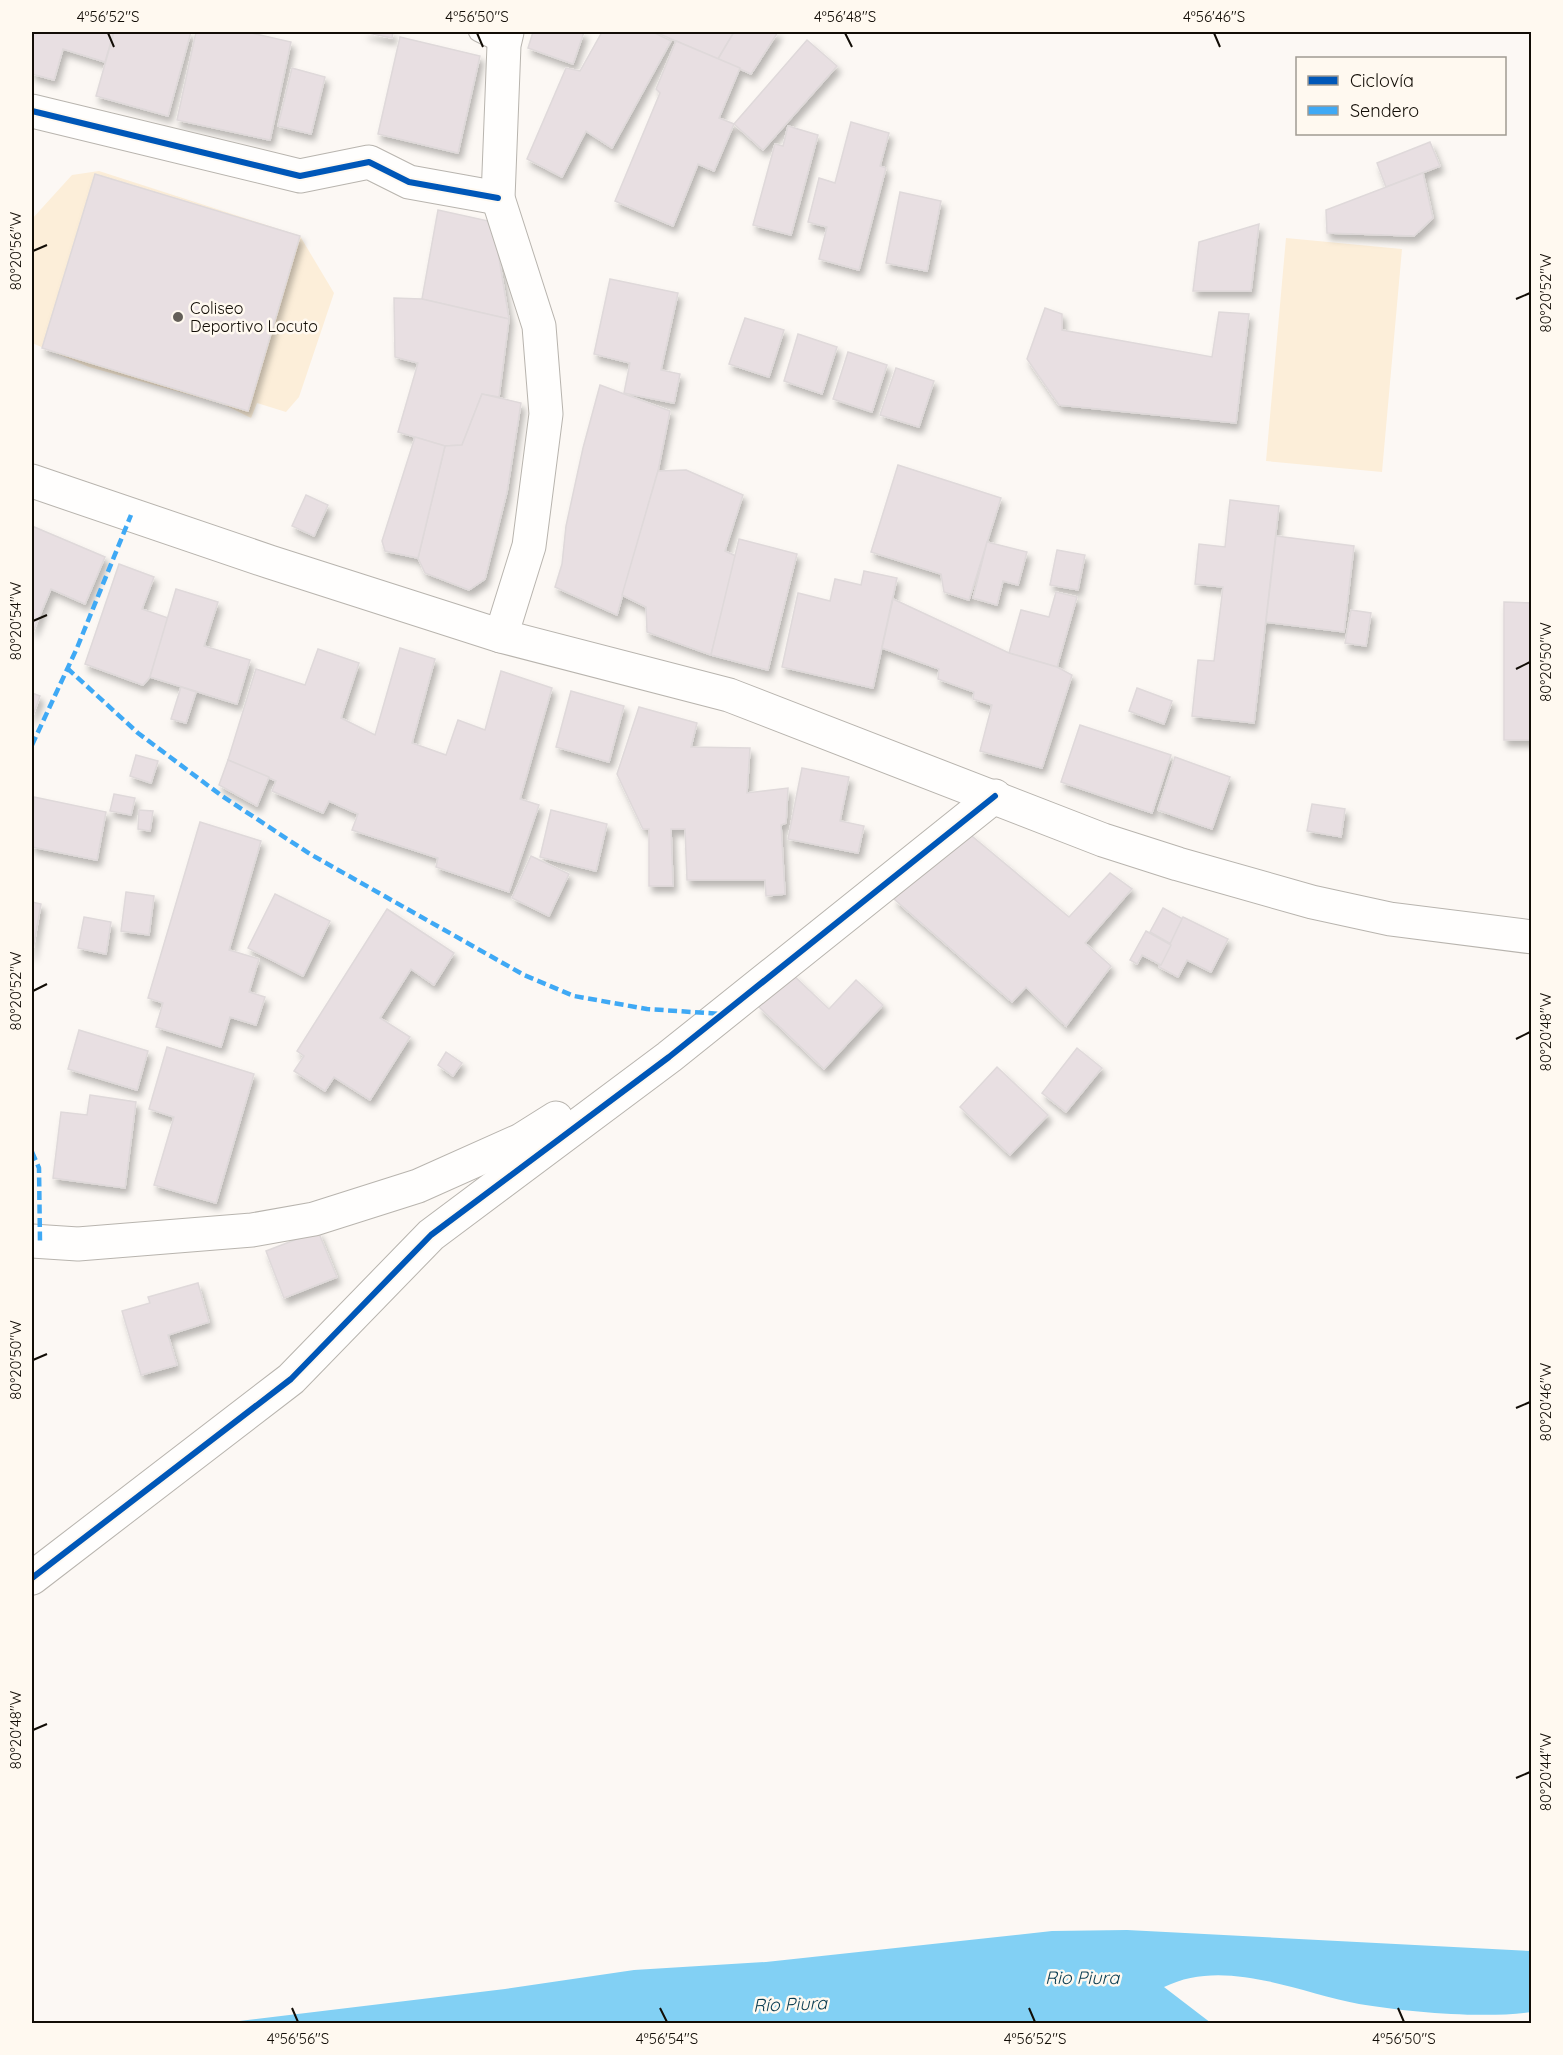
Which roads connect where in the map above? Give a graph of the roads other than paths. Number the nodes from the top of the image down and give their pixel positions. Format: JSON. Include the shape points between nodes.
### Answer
{"nodes":[{"id":1,"x":496,"y":36,"type":"edge"},
{"id":2,"x":32,"y":111,"type":"edge"},
{"id":3,"x":498,"y":198,"type":"junction"},
{"id":4,"x":32,"y":481,"type":"edge"},
{"id":5,"x":501,"y":636,"type":"junction"},
{"id":6,"x":995,"y":796,"type":"junction"},
{"id":7,"x":1532,"y":937,"type":"edge"},
{"id":8,"x":669,"y":1057,"type":"junction"},
{"id":9,"x":32,"y":1241,"type":"edge"},
{"id":10,"x":32,"y":1578,"type":"edge"}],
"edges":[{"from":1,"to":3,"type":"street"},
{"from":2,"to":3,"type":"street","via":[[300,176],[369,162],[409,182]]},
{"from":3,"to":5,"type":"street","via":[[539,327],[546,414],[529,546]]},
{"from":4,"to":5,"type":"street"},
{"from":5,"to":6,"type":"street","via":[[729,695]]},
{"from":6,"to":7,"type":"street","via":[[1102,840],[1312,902],[1390,919]]},
{"from":6,"to":8,"type":"street"},
{"from":8,"to":9,"type":"street","via":[[591,1096],[521,1140],[418,1186],[314,1219],[252,1230],[78,1244]]},
{"from":8,"to":10,"type":"street","via":[[431,1235],[291,1379]]}]}
